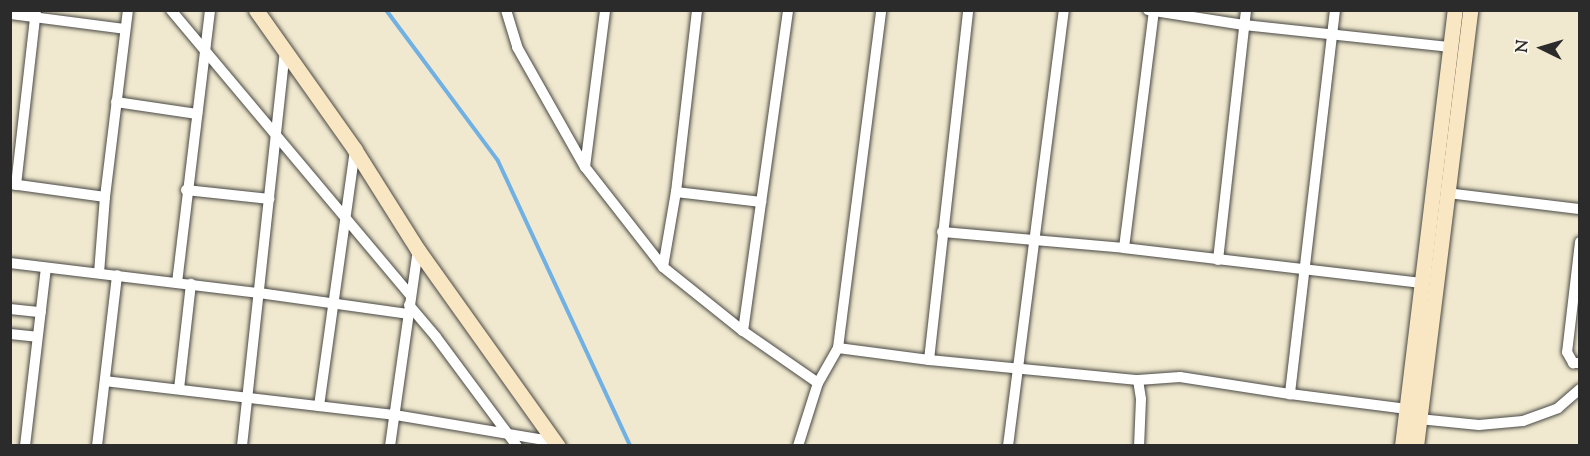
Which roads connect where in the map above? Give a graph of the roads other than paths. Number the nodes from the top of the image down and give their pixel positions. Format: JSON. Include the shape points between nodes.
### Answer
{"nodes":[{"id":1,"x":128,"y":10,"type":"edge"},
{"id":2,"x":171,"y":10,"type":"edge"},
{"id":3,"x":210,"y":10,"type":"edge"},
{"id":4,"x":256,"y":10,"type":"edge"},
{"id":5,"x":506,"y":10,"type":"edge"},
{"id":6,"x":605,"y":10,"type":"edge"},
{"id":7,"x":697,"y":10,"type":"edge"},
{"id":8,"x":788,"y":10,"type":"edge"},
{"id":9,"x":880,"y":10,"type":"edge"},
{"id":10,"x":968,"y":10,"type":"edge"},
{"id":11,"x":1064,"y":10,"type":"edge"},
{"id":12,"x":1246,"y":10,"type":"edge"},
{"id":13,"x":1335,"y":10,"type":"edge"},
{"id":14,"x":1455,"y":10,"type":"edge"},
{"id":15,"x":1470,"y":10,"type":"edge"},
{"id":16,"x":1152,"y":11,"type":"edge"},
{"id":17,"x":10,"y":14,"type":"edge"},
{"id":18,"x":36,"y":14,"type":"edge"},
{"id":19,"x":1244,"y":25,"type":"junction"},
{"id":20,"x":125,"y":29,"type":"junction"},
{"id":21,"x":1332,"y":34,"type":"junction"},
{"id":22,"x":1451,"y":47,"type":"junction"},
{"id":23,"x":204,"y":50,"type":"junction"},
{"id":24,"x":285,"y":52,"type":"junction"},
{"id":25,"x":116,"y":102,"type":"junction"},
{"id":26,"x":197,"y":114,"type":"junction"},
{"id":27,"x":277,"y":135,"type":"junction"},
{"id":28,"x":355,"y":150,"type":"junction"},
{"id":29,"x":585,"y":167,"type":"junction"},
{"id":30,"x":13,"y":184,"type":"edge"},
{"id":31,"x":186,"y":190,"type":"junction"},
{"id":32,"x":676,"y":192,"type":"junction"},
{"id":33,"x":1447,"y":193,"type":"junction"},
{"id":34,"x":105,"y":196,"type":"junction"},
{"id":35,"x":270,"y":200,"type":"junction"},
{"id":36,"x":761,"y":202,"type":"junction"},
{"id":37,"x":1580,"y":209,"type":"edge"},
{"id":38,"x":344,"y":215,"type":"junction"},
{"id":39,"x":942,"y":232,"type":"junction"},
{"id":40,"x":1035,"y":240,"type":"junction"},
{"id":41,"x":1580,"y":242,"type":"edge"},
{"id":42,"x":1124,"y":248,"type":"junction"},
{"id":43,"x":418,"y":250,"type":"junction"},
{"id":44,"x":1218,"y":260,"type":"junction"},
{"id":45,"x":10,"y":263,"type":"edge"},
{"id":46,"x":663,"y":267,"type":"junction"},
{"id":47,"x":46,"y":268,"type":"junction"},
{"id":48,"x":1306,"y":271,"type":"junction"},
{"id":49,"x":99,"y":273,"type":"junction"},
{"id":50,"x":117,"y":275,"type":"junction"},
{"id":51,"x":177,"y":283,"type":"junction"},
{"id":52,"x":1421,"y":283,"type":"junction"},
{"id":53,"x":191,"y":284,"type":"junction"},
{"id":54,"x":260,"y":293,"type":"junction"},
{"id":55,"x":334,"y":304,"type":"junction"},
{"id":56,"x":409,"y":305,"type":"junction"},
{"id":57,"x":10,"y":309,"type":"edge"},
{"id":58,"x":40,"y":312,"type":"junction"},
{"id":59,"x":743,"y":331,"type":"junction"},
{"id":60,"x":10,"y":334,"type":"edge"},
{"id":61,"x":38,"y":338,"type":"junction"},
{"id":62,"x":838,"y":348,"type":"junction"},
{"id":63,"x":928,"y":360,"type":"junction"},
{"id":64,"x":1580,"y":363,"type":"edge"},
{"id":65,"x":1018,"y":369,"type":"junction"},
{"id":66,"x":1138,"y":380,"type":"junction"},
{"id":67,"x":105,"y":381,"type":"junction"},
{"id":68,"x":818,"y":382,"type":"junction"},
{"id":69,"x":179,"y":389,"type":"junction"},
{"id":70,"x":1580,"y":389,"type":"edge"},
{"id":71,"x":1290,"y":394,"type":"junction"},
{"id":72,"x":249,"y":398,"type":"junction"},
{"id":73,"x":319,"y":406,"type":"junction"},
{"id":74,"x":1407,"y":409,"type":"junction"},
{"id":75,"x":395,"y":416,"type":"junction"},
{"id":76,"x":1419,"y":419,"type":"junction"},
{"id":77,"x":515,"y":441,"type":"edge"},
{"id":78,"x":557,"y":444,"type":"edge"},
{"id":79,"x":25,"y":446,"type":"edge"},
{"id":80,"x":98,"y":446,"type":"edge"},
{"id":81,"x":242,"y":446,"type":"edge"},
{"id":82,"x":390,"y":446,"type":"edge"},
{"id":83,"x":798,"y":446,"type":"edge"},
{"id":84,"x":1008,"y":446,"type":"edge"},
{"id":85,"x":1139,"y":446,"type":"edge"},
{"id":86,"x":1402,"y":446,"type":"edge"},
{"id":87,"x":1416,"y":446,"type":"edge"}],
"edges":[{"from":1,"to":20,"type":"street"},
{"from":2,"to":23,"type":"street"},
{"from":3,"to":23,"type":"street"},
{"from":4,"to":24,"type":"street"},
{"from":5,"to":29,"type":"street","via":[[518,46]]},
{"from":6,"to":29,"type":"street"},
{"from":7,"to":32,"type":"street"},
{"from":8,"to":36,"type":"street"},
{"from":9,"to":62,"type":"street"},
{"from":10,"to":39,"type":"street"},
{"from":11,"to":40,"type":"street"},
{"from":12,"to":19,"type":"street"},
{"from":13,"to":21,"type":"street"},
{"from":14,"to":22,"type":"street"},
{"from":15,"to":33,"type":"street"},
{"from":16,"to":19,"type":"street"},
{"from":16,"to":42,"type":"street"},
{"from":17,"to":18,"type":"street"},
{"from":18,"to":20,"type":"street"},
{"from":18,"to":30,"type":"street"},
{"from":19,"to":21,"type":"street"},
{"from":19,"to":44,"type":"street"},
{"from":20,"to":25,"type":"street"},
{"from":21,"to":22,"type":"street"},
{"from":21,"to":48,"type":"street"},
{"from":22,"to":52,"type":"street"},
{"from":23,"to":26,"type":"street"},
{"from":23,"to":27,"type":"street"},
{"from":24,"to":27,"type":"street"},
{"from":24,"to":28,"type":"street"},
{"from":25,"to":26,"type":"street"},
{"from":25,"to":34,"type":"street"},
{"from":26,"to":31,"type":"street"},
{"from":27,"to":35,"type":"street"},
{"from":27,"to":38,"type":"street"},
{"from":28,"to":38,"type":"street"},
{"from":28,"to":43,"type":"street"},
{"from":29,"to":46,"type":"street"},
{"from":30,"to":34,"type":"street"},
{"from":31,"to":35,"type":"street"},
{"from":31,"to":51,"type":"street"},
{"from":32,"to":36,"type":"street"},
{"from":32,"to":46,"type":"street"},
{"from":33,"to":37,"type":"street"},
{"from":33,"to":76,"type":"street"},
{"from":34,"to":49,"type":"street"},
{"from":35,"to":54,"type":"street"},
{"from":36,"to":59,"type":"street"},
{"from":38,"to":55,"type":"street"},
{"from":38,"to":56,"type":"street"},
{"from":39,"to":40,"type":"street"},
{"from":39,"to":63,"type":"street"},
{"from":40,"to":42,"type":"street"},
{"from":40,"to":65,"type":"street"},
{"from":41,"to":64,"type":"street","via":[[1567,351],[1574,363]]},
{"from":42,"to":44,"type":"street"},
{"from":43,"to":56,"type":"street"},
{"from":43,"to":78,"type":"street"},
{"from":44,"to":48,"type":"street"},
{"from":45,"to":47,"type":"street"},
{"from":46,"to":59,"type":"street"},
{"from":47,"to":49,"type":"street"},
{"from":47,"to":58,"type":"street"},
{"from":48,"to":52,"type":"street"},
{"from":48,"to":71,"type":"street"},
{"from":49,"to":50,"type":"street"},
{"from":50,"to":51,"type":"street"},
{"from":50,"to":67,"type":"street"},
{"from":51,"to":53,"type":"street"},
{"from":52,"to":74,"type":"street"},
{"from":53,"to":54,"type":"street"},
{"from":53,"to":69,"type":"street"},
{"from":54,"to":55,"type":"street"},
{"from":54,"to":72,"type":"street"},
{"from":55,"to":56,"type":"street"},
{"from":55,"to":73,"type":"street"},
{"from":56,"to":75,"type":"street"},
{"from":56,"to":77,"type":"street"},
{"from":57,"to":58,"type":"street"},
{"from":58,"to":61,"type":"street"},
{"from":59,"to":68,"type":"street"},
{"from":60,"to":61,"type":"street"},
{"from":61,"to":79,"type":"street"},
{"from":62,"to":63,"type":"street"},
{"from":62,"to":68,"type":"street"},
{"from":63,"to":65,"type":"street"},
{"from":65,"to":66,"type":"street"},
{"from":65,"to":84,"type":"street"},
{"from":66,"to":71,"type":"street","via":[[1180,377]]},
{"from":66,"to":85,"type":"street"},
{"from":67,"to":69,"type":"street"},
{"from":67,"to":80,"type":"street"},
{"from":68,"to":83,"type":"street"},
{"from":69,"to":72,"type":"street"},
{"from":70,"to":76,"type":"street","via":[[1558,408],[1523,420],[1479,425]]},
{"from":71,"to":74,"type":"street"},
{"from":72,"to":73,"type":"street"},
{"from":72,"to":81,"type":"street"},
{"from":73,"to":75,"type":"street"},
{"from":74,"to":86,"type":"street"},
{"from":75,"to":77,"type":"street"},
{"from":75,"to":82,"type":"street"},
{"from":76,"to":87,"type":"street"},
{"from":77,"to":78,"type":"street"}]}
